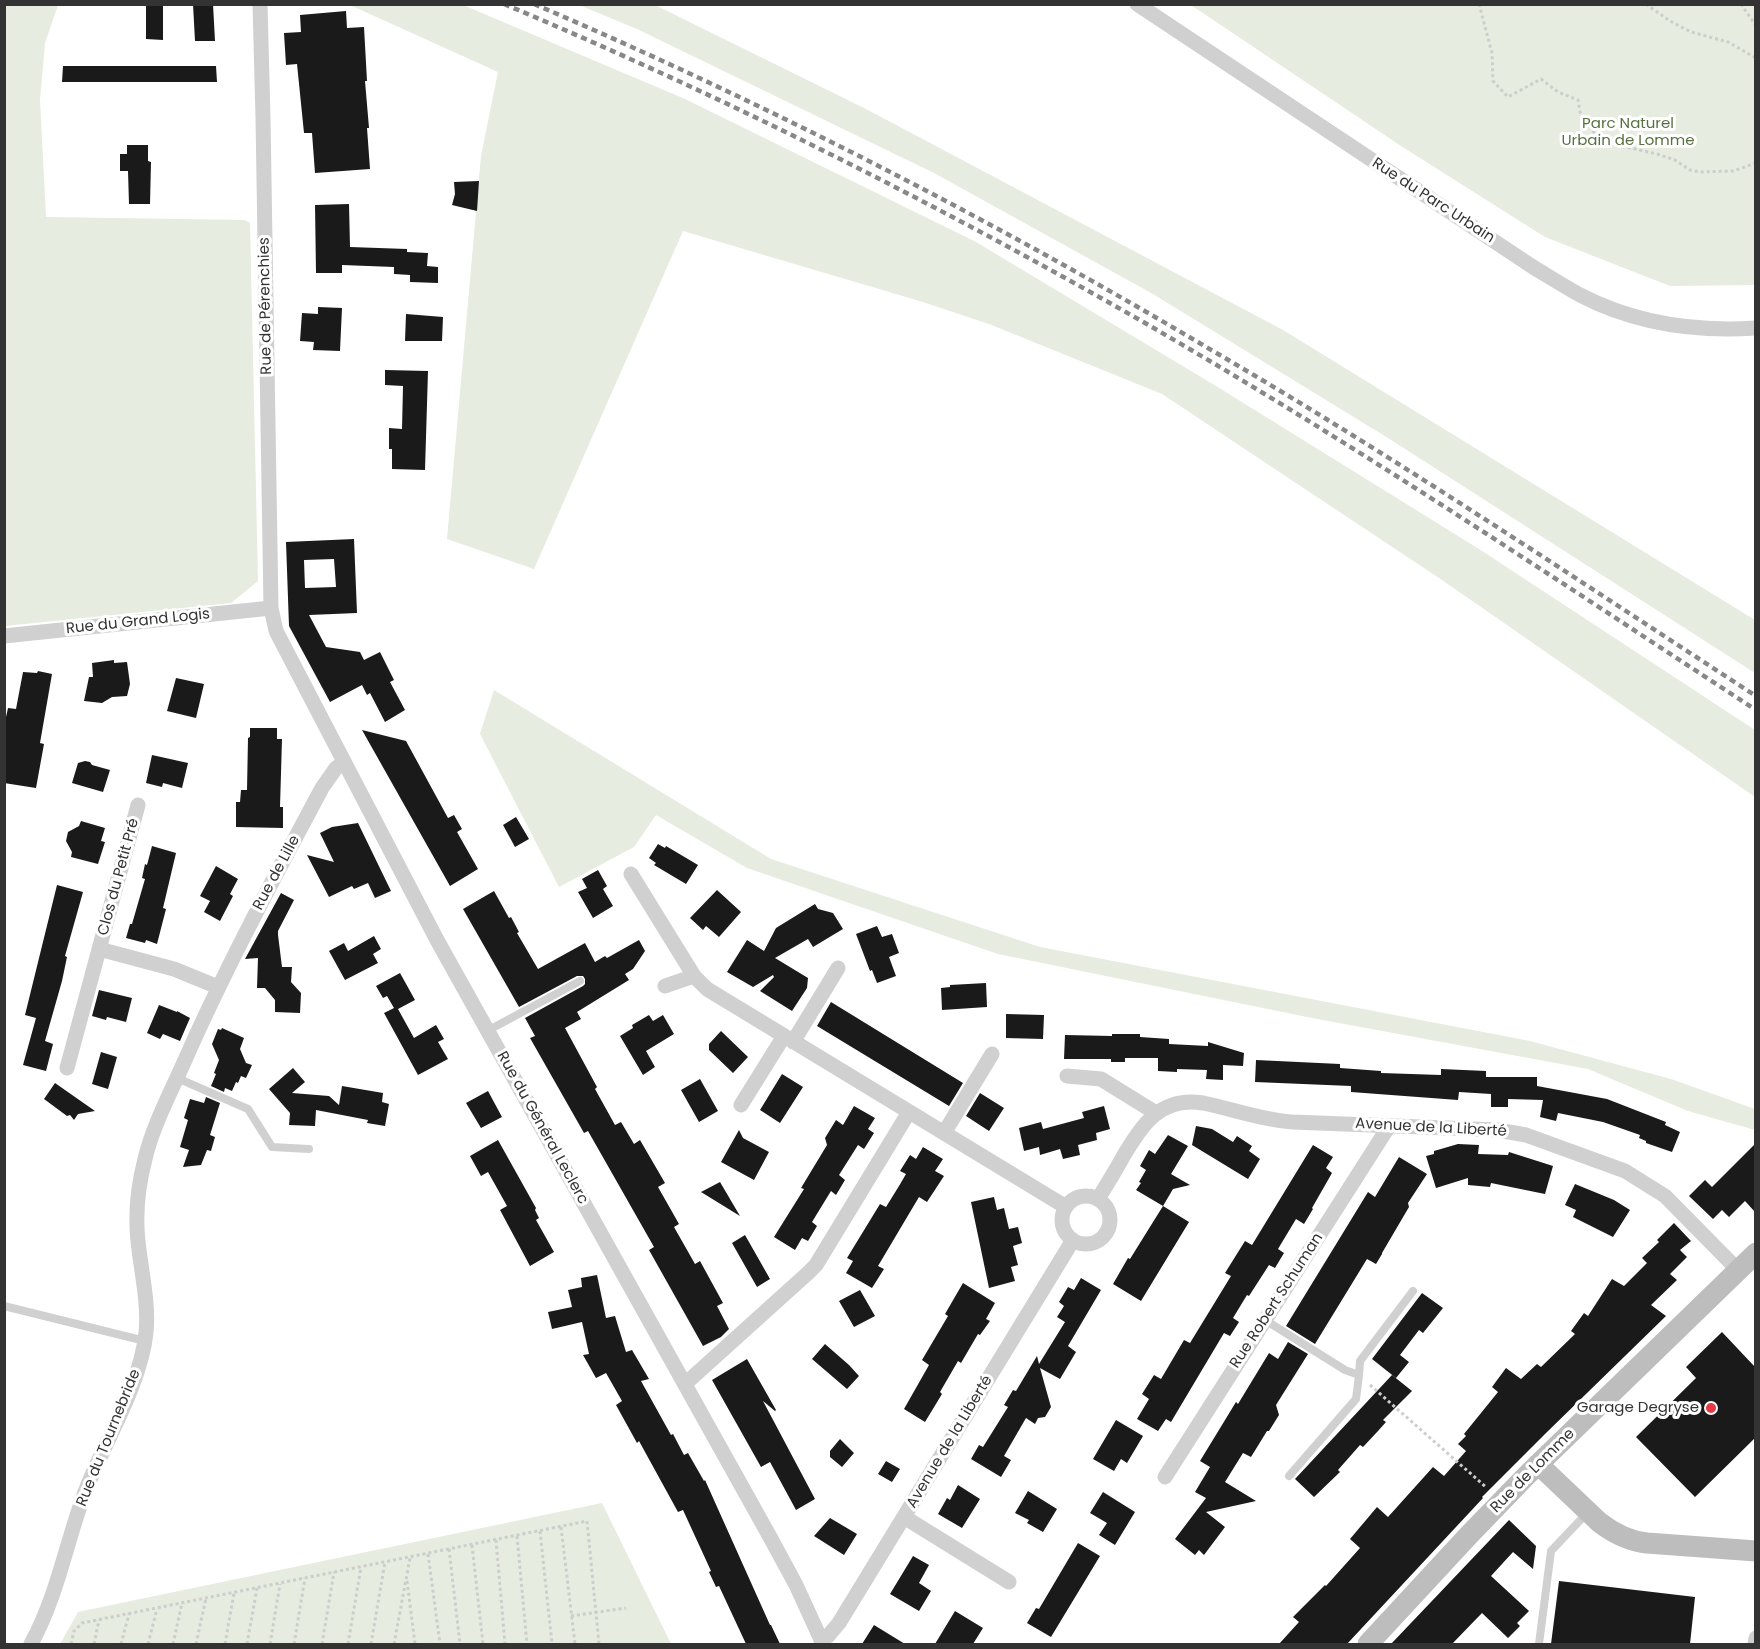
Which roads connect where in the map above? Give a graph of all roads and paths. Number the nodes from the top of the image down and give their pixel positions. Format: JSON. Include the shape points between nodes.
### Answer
{"nodes":[{"id":1,"x":260,"y":4,"type":"edge"},
{"id":2,"x":1137,"y":4,"type":"edge"},
{"id":3,"x":1479,"y":4,"type":"edge"},
{"id":4,"x":1646,"y":4,"type":"edge"},
{"id":5,"x":1741,"y":4,"type":"edge"},
{"id":6,"x":1755,"y":26,"type":"edge"},
{"id":7,"x":1755,"y":58,"type":"edge"},
{"id":8,"x":1755,"y":163,"type":"edge"},
{"id":9,"x":1755,"y":328,"type":"edge"},
{"id":10,"x":271,"y":608,"type":"junction"},
{"id":11,"x":4,"y":636,"type":"edge"},
{"id":12,"x":343,"y":763,"type":"junction"},
{"id":13,"x":138,"y":805,"type":"dead end"},
{"id":14,"x":631,"y":874,"type":"dead end"},
{"id":15,"x":99,"y":950,"type":"junction"},
{"id":16,"x":838,"y":968,"type":"dead end"},
{"id":17,"x":694,"y":976,"type":"junction"},
{"id":18,"x":580,"y":981,"type":"dead end"},
{"id":19,"x":665,"y":986,"type":"dead end"},
{"id":20,"x":218,"y":987,"type":"junction"},
{"id":21,"x":487,"y":1031,"type":"junction"},
{"id":22,"x":788,"y":1039,"type":"junction"},
{"id":23,"x":992,"y":1054,"type":"dead end"},
{"id":24,"x":67,"y":1068,"type":"dead end"},
{"id":25,"x":1067,"y":1076,"type":"dead end"},
{"id":26,"x":177,"y":1078,"type":"junction"},
{"id":27,"x":741,"y":1105,"type":"dead end"},
{"id":28,"x":909,"y":1112,"type":"junction"},
{"id":29,"x":1156,"y":1113,"type":"junction"},
{"id":30,"x":1389,"y":1126,"type":"junction"},
{"id":31,"x":944,"y":1133,"type":"junction"},
{"id":32,"x":309,"y":1149,"type":"dead end"},
{"id":33,"x":1098,"y":1199,"type":"junction"},
{"id":34,"x":1066,"y":1207,"type":"junction"},
{"id":35,"x":1073,"y":1240,"type":"junction"},
{"id":36,"x":1755,"y":1253,"type":"edge"},
{"id":37,"x":1738,"y":1270,"type":"junction"},
{"id":38,"x":1413,"y":1291,"type":"dead end"},
{"id":39,"x":4,"y":1306,"type":"edge"},
{"id":40,"x":1265,"y":1320,"type":"junction"},
{"id":41,"x":145,"y":1341,"type":"junction"},
{"id":42,"x":1359,"y":1375,"type":"junction"},
{"id":43,"x":685,"y":1384,"type":"junction"},
{"id":44,"x":1538,"y":1464,"type":"junction"},
{"id":45,"x":1288,"y":1476,"type":"dead end"},
{"id":46,"x":1165,"y":1477,"type":"dead end"},
{"id":47,"x":1502,"y":1501,"type":"junction"},
{"id":48,"x":1588,"y":1512,"type":"junction"},
{"id":49,"x":904,"y":1517,"type":"junction"},
{"id":50,"x":561,"y":1527,"type":"junction"},
{"id":51,"x":540,"y":1531,"type":"junction"},
{"id":52,"x":517,"y":1535,"type":"junction"},
{"id":53,"x":496,"y":1540,"type":"junction"},
{"id":54,"x":472,"y":1544,"type":"junction"},
{"id":55,"x":449,"y":1549,"type":"junction"},
{"id":56,"x":1755,"y":1551,"type":"edge"},
{"id":57,"x":428,"y":1553,"type":"junction"},
{"id":58,"x":410,"y":1557,"type":"junction"},
{"id":59,"x":384,"y":1562,"type":"junction"},
{"id":60,"x":361,"y":1567,"type":"junction"},
{"id":61,"x":334,"y":1572,"type":"junction"},
{"id":62,"x":406,"y":1576,"type":"junction"},
{"id":63,"x":305,"y":1578,"type":"junction"},
{"id":64,"x":1009,"y":1582,"type":"dead end"},
{"id":65,"x":280,"y":1583,"type":"junction"},
{"id":66,"x":257,"y":1588,"type":"junction"},
{"id":67,"x":234,"y":1592,"type":"junction"},
{"id":68,"x":206,"y":1598,"type":"junction"},
{"id":69,"x":182,"y":1603,"type":"junction"},
{"id":70,"x":626,"y":1608,"type":"dead end"},
{"id":71,"x":157,"y":1609,"type":"junction"},
{"id":72,"x":596,"y":1612,"type":"junction"},
{"id":73,"x":129,"y":1614,"type":"junction"},
{"id":74,"x":571,"y":1616,"type":"junction"},
{"id":75,"x":100,"y":1620,"type":"junction"},
{"id":76,"x":1755,"y":1638,"type":"edge"},
{"id":77,"x":822,"y":1643,"type":"edge"},
{"id":78,"x":31,"y":1644,"type":"edge"},
{"id":79,"x":71,"y":1644,"type":"edge"},
{"id":80,"x":94,"y":1644,"type":"edge"},
{"id":81,"x":122,"y":1644,"type":"edge"},
{"id":82,"x":148,"y":1644,"type":"edge"},
{"id":83,"x":173,"y":1644,"type":"edge"},
{"id":84,"x":196,"y":1644,"type":"edge"},
{"id":85,"x":225,"y":1644,"type":"edge"},
{"id":86,"x":248,"y":1644,"type":"edge"},
{"id":87,"x":270,"y":1644,"type":"edge"},
{"id":88,"x":294,"y":1644,"type":"edge"},
{"id":89,"x":322,"y":1644,"type":"edge"},
{"id":90,"x":348,"y":1644,"type":"edge"},
{"id":91,"x":371,"y":1644,"type":"edge"},
{"id":92,"x":394,"y":1644,"type":"edge"},
{"id":93,"x":415,"y":1644,"type":"edge"},
{"id":94,"x":440,"y":1644,"type":"edge"},
{"id":95,"x":460,"y":1644,"type":"edge"},
{"id":96,"x":483,"y":1644,"type":"edge"},
{"id":97,"x":505,"y":1644,"type":"edge"},
{"id":98,"x":527,"y":1644,"type":"edge"},
{"id":99,"x":552,"y":1644,"type":"edge"},
{"id":100,"x":574,"y":1644,"type":"edge"},
{"id":101,"x":599,"y":1644,"type":"edge"},
{"id":102,"x":1368,"y":1644,"type":"edge"},
{"id":103,"x":1539,"y":1644,"type":"edge"},
{"id":104,"x":1755,"y":1644,"type":"edge"}],
"edges":[{"from":1,"to":10,"type":"street","name":"Rue de Pérenchies"},
{"from":2,"to":9,"type":"street","name":"Rue du Parc Urbain","via":[[1582,296],[1630,315],[1666,323],[1712,330]]},
{"from":3,"to":8,"type":"path","via":[[1492,53],[1493,81],[1508,97],[1541,79],[1578,100],[1580,112],[1602,144],[1657,154],[1700,172],[1733,171]]},
{"from":4,"to":7,"type":"path","via":[[1684,28],[1728,42]]},
{"from":5,"to":6,"type":"path"},
{"from":10,"to":11,"type":"street","name":"Rue du Grand Logis"},
{"from":10,"to":12,"type":"street","name":"Rue du Général Leclerc","via":[[282,643]]},
{"from":12,"to":20,"type":"street","name":"Rue de Lille","via":[[321,788]]},
{"from":12,"to":21,"type":"street","name":"Rue du Général Leclerc"},
{"from":13,"to":15,"type":"street","name":"Clos du Petit Pré"},
{"from":14,"to":17,"type":"street"},
{"from":15,"to":20,"type":"street","name":"Clos du Petit Pré","via":[[174,969]]},
{"from":15,"to":24,"type":"street","name":"Clos du Petit Pré"},
{"from":16,"to":22,"type":"street"},
{"from":17,"to":19,"type":"street"},
{"from":17,"to":22,"type":"street","via":[[707,989]]},
{"from":18,"to":21,"type":"lane"},
{"from":20,"to":26,"type":"street","name":"Rue du Tournebride"},
{"from":21,"to":43,"type":"street","name":"Rue du Général Leclerc"},
{"from":22,"to":27,"type":"street"},
{"from":22,"to":28,"type":"street"},
{"from":23,"to":31,"type":"street"},
{"from":25,"to":29,"type":"street","via":[[1101,1079]]},
{"from":26,"to":32,"type":"lane","via":[[248,1109],[272,1147]]},
{"from":26,"to":41,"type":"street","name":"Rue du Tournebride","via":[[145,1156],[139,1190],[137,1219],[146,1308]]},
{"from":28,"to":31,"type":"street"},
{"from":28,"to":43,"type":"street","via":[[816,1265]]},
{"from":29,"to":30,"type":"street","name":"Avenue de la Liberté","via":[[1170,1105],[1189,1102],[1276,1121]]},
{"from":29,"to":33,"type":"street","name":"Avenue de la Liberté","via":[[1138,1133]]},
{"from":30,"to":37,"type":"street","name":"Avenue de la Liberté","via":[[1513,1132],[1625,1172],[1665,1196]]},
{"from":30,"to":40,"type":"street","name":"Rue Robert Schuman"},
{"from":31,"to":34,"type":"street"},
{"from":33,"to":34,"type":"street","via":[[1084,1196]]},
{"from":33,"to":35,"type":"street","via":[[1110,1215],[1105,1235],[1093,1243]]},
{"from":34,"to":35,"type":"street","via":[[1063,1225]]},
{"from":35,"to":49,"type":"street","name":"Avenue de la Liberté"},
{"from":36,"to":37,"type":"main road","name":"Rue de Lomme"},
{"from":37,"to":44,"type":"main road","name":"Rue de Lomme"},
{"from":38,"to":42,"type":"lane","via":[[1360,1361]]},
{"from":39,"to":41,"type":"lane"},
{"from":40,"to":42,"type":"lane"},
{"from":40,"to":46,"type":"street","name":"Rue Robert Schuman"},
{"from":41,"to":78,"type":"street","name":"Rue du Tournebride","via":[[134,1379],[88,1484]]},
{"from":42,"to":45,"type":"lane","via":[[1356,1399]]},
{"from":42,"to":47,"type":"path"},
{"from":43,"to":77,"type":"street","name":"Rue du Général Leclerc","via":[[796,1585]]},
{"from":44,"to":47,"type":"main road","name":"Rue de Lomme"},
{"from":44,"to":48,"type":"main road"},
{"from":47,"to":102,"type":"main road","name":"Rue de Lomme"},
{"from":48,"to":56,"type":"main road","via":[[1609,1529],[1636,1542]]},
{"from":48,"to":103,"type":"lane","via":[[1551,1551]]},
{"from":49,"to":64,"type":"street"},
{"from":49,"to":77,"type":"street","name":"Avenue de la Liberté"},
{"from":50,"to":51,"type":"path"},
{"from":50,"to":72,"type":"path","via":[[587,1521]]},
{"from":50,"to":74,"type":"path"},
{"from":51,"to":52,"type":"path"},
{"from":51,"to":99,"type":"path"},
{"from":52,"to":53,"type":"path"},
{"from":52,"to":98,"type":"path"},
{"from":53,"to":54,"type":"path"},
{"from":53,"to":97,"type":"path"},
{"from":54,"to":55,"type":"path"},
{"from":54,"to":96,"type":"path"},
{"from":55,"to":57,"type":"path"},
{"from":55,"to":95,"type":"path"},
{"from":57,"to":58,"type":"path"},
{"from":57,"to":94,"type":"path"},
{"from":58,"to":59,"type":"path"},
{"from":58,"to":62,"type":"path"},
{"from":59,"to":60,"type":"path"},
{"from":59,"to":91,"type":"path"},
{"from":60,"to":61,"type":"path"},
{"from":60,"to":90,"type":"path"},
{"from":61,"to":63,"type":"path"},
{"from":61,"to":89,"type":"path"},
{"from":62,"to":92,"type":"path"},
{"from":62,"to":93,"type":"path"},
{"from":63,"to":65,"type":"path"},
{"from":63,"to":88,"type":"path"},
{"from":65,"to":66,"type":"path"},
{"from":65,"to":87,"type":"path"},
{"from":66,"to":67,"type":"path"},
{"from":66,"to":86,"type":"path"},
{"from":67,"to":68,"type":"path"},
{"from":67,"to":85,"type":"path"},
{"from":68,"to":69,"type":"path"},
{"from":68,"to":84,"type":"path"},
{"from":69,"to":71,"type":"path"},
{"from":69,"to":83,"type":"path"},
{"from":70,"to":72,"type":"path"},
{"from":71,"to":73,"type":"path"},
{"from":71,"to":82,"type":"path"},
{"from":72,"to":74,"type":"path"},
{"from":72,"to":101,"type":"path"},
{"from":73,"to":75,"type":"path"},
{"from":73,"to":81,"type":"path"},
{"from":74,"to":100,"type":"path"},
{"from":75,"to":79,"type":"path","via":[[82,1623],[74,1631]]},
{"from":75,"to":80,"type":"path"},
{"from":76,"to":104,"type":"street"}]}
